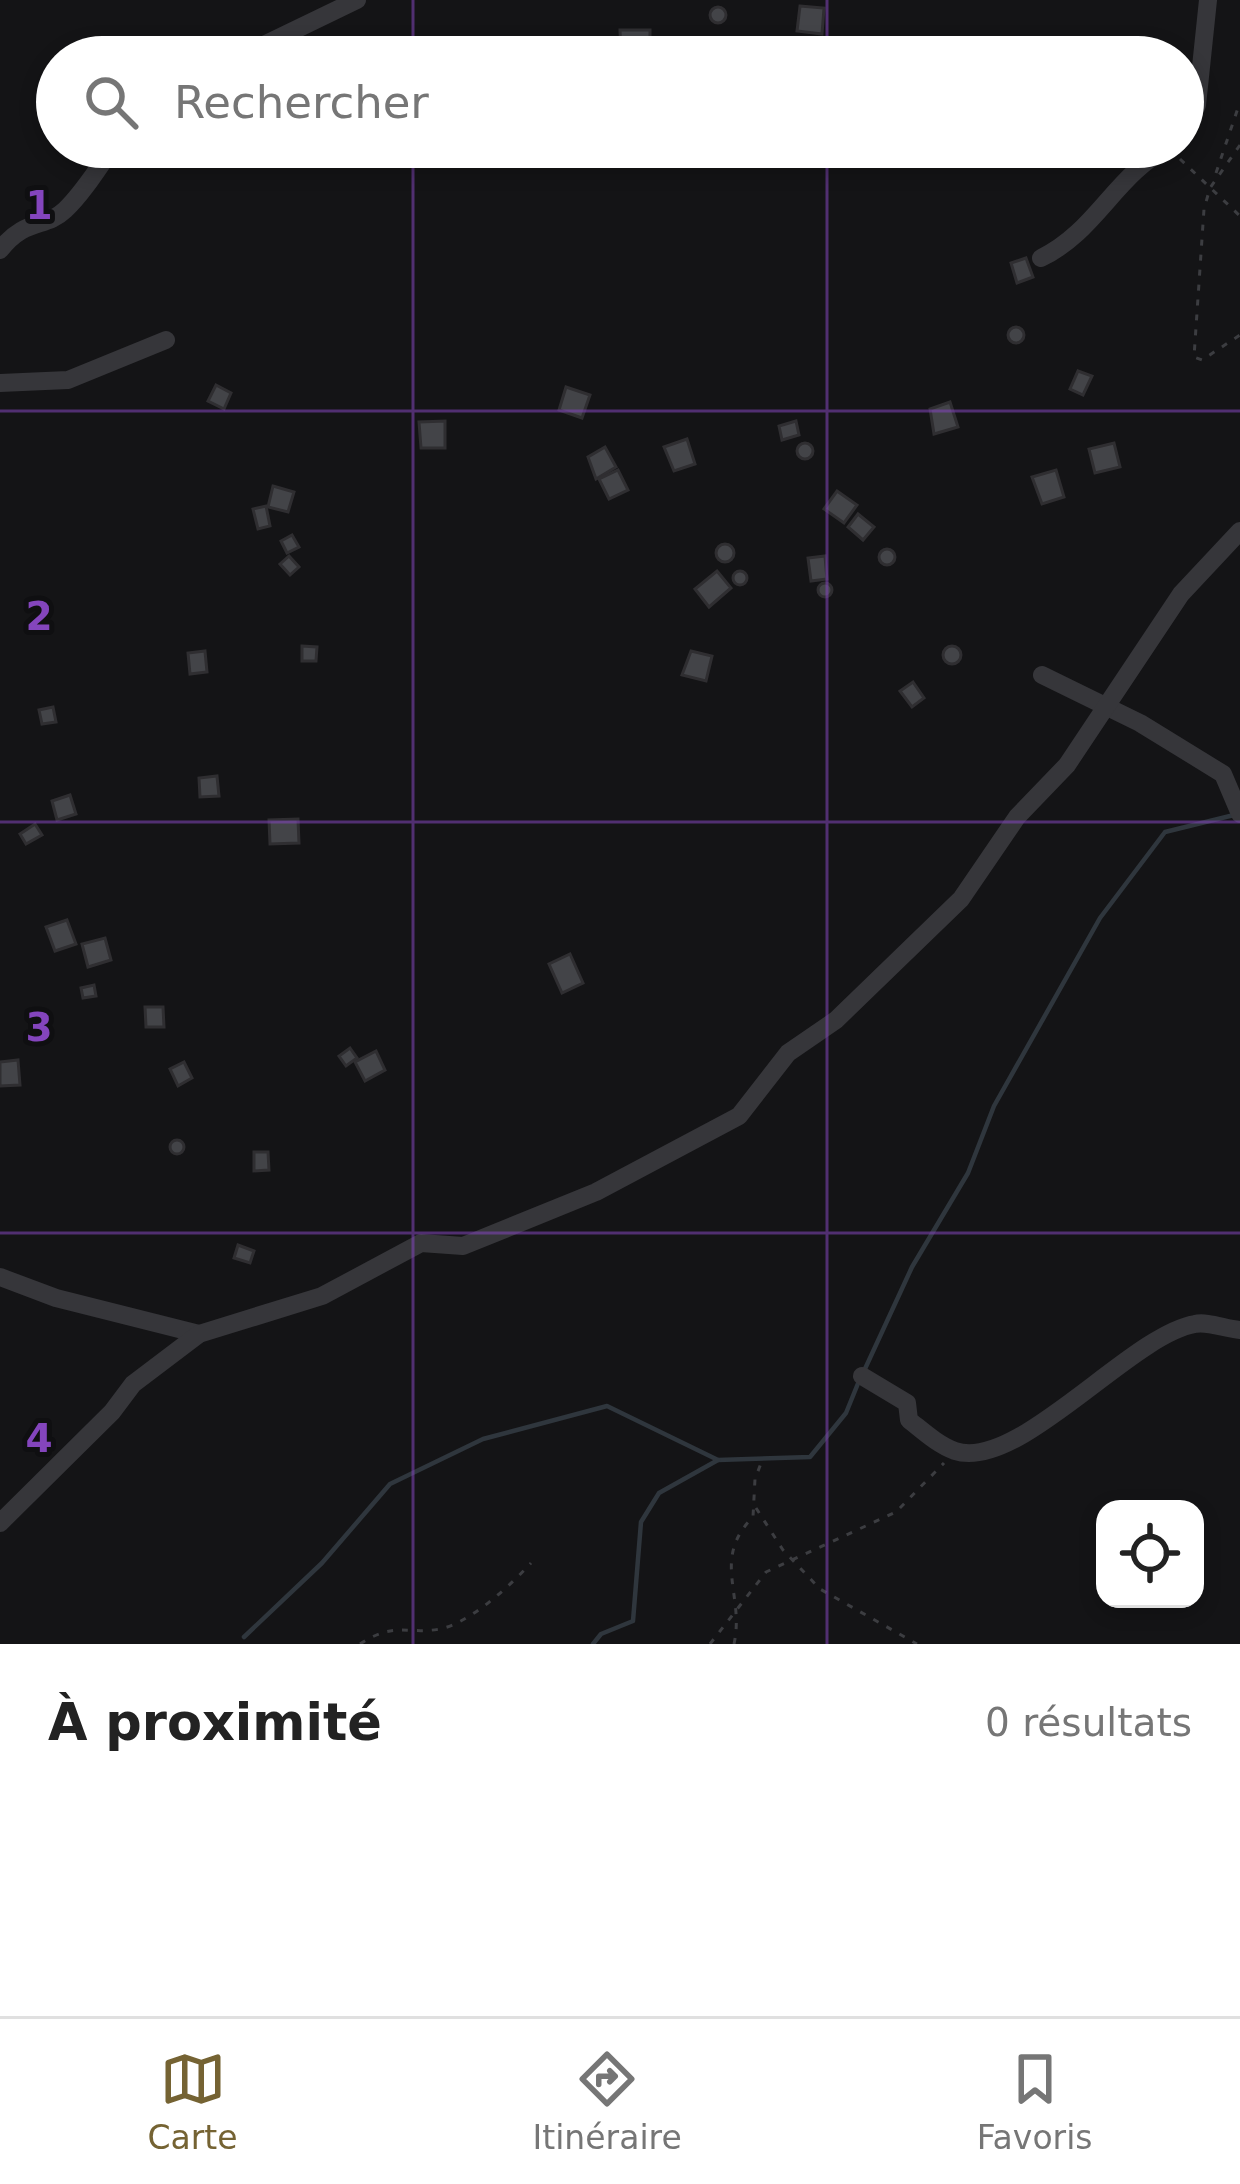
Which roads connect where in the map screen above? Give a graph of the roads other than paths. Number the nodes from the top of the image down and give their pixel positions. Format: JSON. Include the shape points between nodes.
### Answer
{"nodes":[{"id":1,"x":357,"y":0,"type":"edge"},
{"id":2,"x":1208,"y":0,"type":"edge"},
{"id":3,"x":282,"y":36,"type":"edge"},
{"id":4,"x":1204,"y":38,"type":"edge"},
{"id":5,"x":97,"y":168,"type":"edge"},
{"id":6,"x":1136,"y":168,"type":"edge"},
{"id":7,"x":0,"y":250,"type":"edge"},
{"id":8,"x":1041,"y":258,"type":"dead end"},
{"id":9,"x":166,"y":340,"type":"dead end"},
{"id":10,"x":0,"y":382,"type":"edge"},
{"id":11,"x":1240,"y":531,"type":"edge"},
{"id":12,"x":1042,"y":675,"type":"dead end"},
{"id":13,"x":1106,"y":706,"type":"junction"},
{"id":14,"x":1240,"y":814,"type":"edge"},
{"id":15,"x":0,"y":1277,"type":"edge"},
{"id":16,"x":1240,"y":1330,"type":"edge"},
{"id":17,"x":199,"y":1334,"type":"junction"},
{"id":18,"x":862,"y":1376,"type":"dead end"},
{"id":19,"x":0,"y":1523,"type":"edge"}],
"edges":[{"from":1,"to":3,"type":"street"},
{"from":2,"to":4,"type":"street"},
{"from":5,"to":7,"type":"street","via":[[66,209],[27,223]]},
{"from":6,"to":8,"type":"street","via":[[1093,223]]},
{"from":9,"to":10,"type":"street","via":[[68,380]]},
{"from":11,"to":13,"type":"street","via":[[1181,595]]},
{"from":12,"to":13,"type":"street"},
{"from":13,"to":14,"type":"street","via":[[1223,774]]},
{"from":13,"to":17,"type":"street","via":[[961,899],[836,1020],[788,1053],[739,1116],[596,1192],[463,1246],[421,1243],[322,1296]]},
{"from":15,"to":17,"type":"street"},
{"from":16,"to":18,"type":"street","via":[[1198,1322],[1166,1332],[1076,1404],[980,1452],[957,1452],[930,1437],[909,1420],[907,1402]]},
{"from":17,"to":19,"type":"street","via":[[133,1384]]}]}
